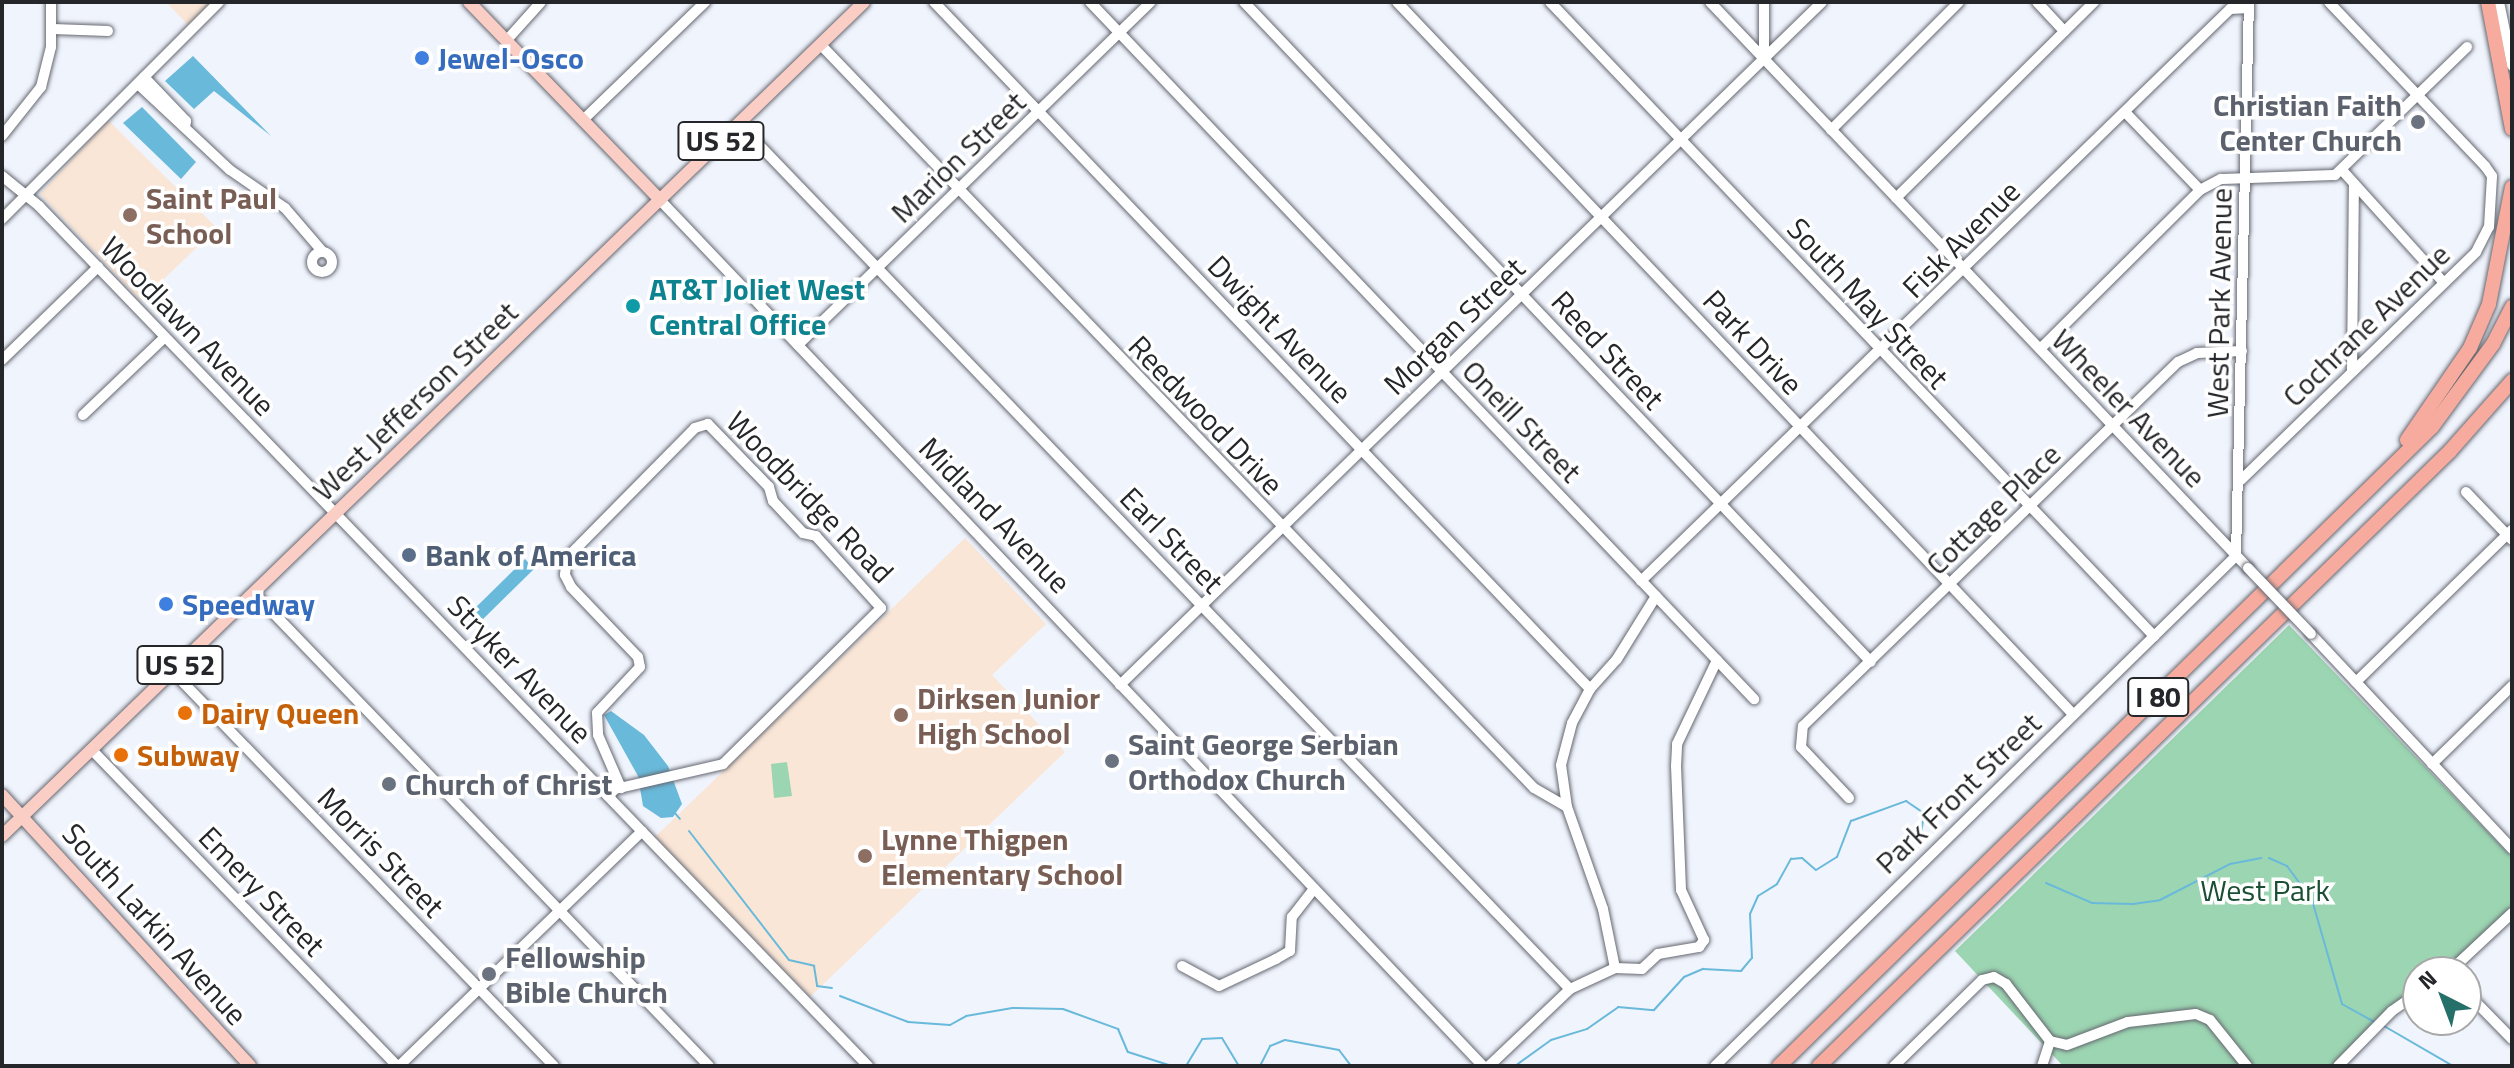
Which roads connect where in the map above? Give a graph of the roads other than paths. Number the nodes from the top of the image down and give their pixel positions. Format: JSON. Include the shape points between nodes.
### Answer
{"nodes":[{"id":1,"x":51,"y":2,"type":"edge"},
{"id":2,"x":219,"y":2,"type":"edge"},
{"id":3,"x":469,"y":2,"type":"edge"},
{"id":4,"x":541,"y":2,"type":"edge"},
{"id":5,"x":705,"y":2,"type":"edge"},
{"id":6,"x":864,"y":2,"type":"edge"},
{"id":7,"x":934,"y":2,"type":"edge"},
{"id":8,"x":1090,"y":2,"type":"edge"},
{"id":9,"x":1151,"y":2,"type":"edge"},
{"id":10,"x":1244,"y":2,"type":"edge"},
{"id":11,"x":1397,"y":2,"type":"edge"},
{"id":12,"x":1550,"y":2,"type":"edge"},
{"id":13,"x":1710,"y":2,"type":"edge"},
{"id":14,"x":1764,"y":2,"type":"edge"},
{"id":15,"x":1822,"y":2,"type":"edge"},
{"id":16,"x":1959,"y":2,"type":"edge"},
{"id":17,"x":2037,"y":2,"type":"edge"},
{"id":18,"x":2094,"y":2,"type":"edge"},
{"id":19,"x":2329,"y":2,"type":"edge"},
{"id":20,"x":2488,"y":2,"type":"edge"},
{"id":21,"x":2499,"y":2,"type":"edge"},
{"id":22,"x":2249,"y":5,"type":"edge"},
{"id":23,"x":53,"y":29,"type":"junction"},
{"id":24,"x":108,"y":31,"type":"dead end"},
{"id":25,"x":2064,"y":31,"type":"junction"},
{"id":26,"x":1120,"y":34,"type":"junction"},
{"id":27,"x":506,"y":41,"type":"junction"},
{"id":28,"x":820,"y":44,"type":"junction"},
{"id":29,"x":2467,"y":47,"type":"dead end"},
{"id":30,"x":1764,"y":59,"type":"junction"},
{"id":31,"x":2512,"y":66,"type":"edge"},
{"id":32,"x":141,"y":81,"type":"junction"},
{"id":33,"x":2418,"y":95,"type":"junction"},
{"id":34,"x":1039,"y":112,"type":"junction"},
{"id":35,"x":2125,"y":112,"type":"junction"},
{"id":36,"x":583,"y":120,"type":"junction"},
{"id":37,"x":739,"y":124,"type":"junction"},
{"id":38,"x":2512,"y":129,"type":"edge"},
{"id":39,"x":1831,"y":130,"type":"junction"},
{"id":40,"x":2,"y":136,"type":"edge"},
{"id":41,"x":1680,"y":140,"type":"junction"},
{"id":42,"x":2342,"y":170,"type":"junction"},
{"id":43,"x":2,"y":176,"type":"edge"},
{"id":44,"x":2245,"y":179,"type":"junction"},
{"id":45,"x":2354,"y":184,"type":"junction"},
{"id":46,"x":2512,"y":187,"type":"edge"},
{"id":47,"x":958,"y":190,"type":"junction"},
{"id":48,"x":2200,"y":190,"type":"junction"},
{"id":49,"x":25,"y":198,"type":"junction"},
{"id":50,"x":1896,"y":198,"type":"junction"},
{"id":51,"x":660,"y":200,"type":"junction"},
{"id":52,"x":1601,"y":217,"type":"junction"},
{"id":53,"x":2,"y":219,"type":"edge"},
{"id":54,"x":323,"y":252,"type":"dead end"},
{"id":55,"x":98,"y":267,"type":"junction"},
{"id":56,"x":877,"y":268,"type":"junction"},
{"id":57,"x":1965,"y":270,"type":"junction"},
{"id":58,"x":2444,"y":283,"type":"junction"},
{"id":59,"x":1521,"y":294,"type":"junction"},
{"id":60,"x":2512,"y":307,"type":"edge"},
{"id":61,"x":165,"y":337,"type":"junction"},
{"id":62,"x":798,"y":345,"type":"junction"},
{"id":63,"x":2040,"y":349,"type":"junction"},
{"id":64,"x":2242,"y":351,"type":"junction"},
{"id":65,"x":1882,"y":352,"type":"junction"},
{"id":66,"x":2,"y":360,"type":"edge"},
{"id":67,"x":2512,"y":367,"type":"edge"},
{"id":68,"x":2352,"y":370,"type":"junction"},
{"id":69,"x":1442,"y":372,"type":"junction"},
{"id":70,"x":2512,"y":381,"type":"edge"},
{"id":71,"x":2490,"y":404,"type":"junction"},
{"id":72,"x":83,"y":415,"type":"dead end"},
{"id":73,"x":2114,"y":427,"type":"junction"},
{"id":74,"x":1802,"y":428,"type":"junction"},
{"id":75,"x":1362,"y":450,"type":"junction"},
{"id":76,"x":2241,"y":480,"type":"junction"},
{"id":77,"x":2466,"y":492,"type":"dead end"},
{"id":78,"x":1721,"y":505,"type":"junction"},
{"id":79,"x":2029,"y":508,"type":"junction"},
{"id":80,"x":336,"y":514,"type":"junction"},
{"id":81,"x":2333,"y":522,"type":"junction"},
{"id":82,"x":1281,"y":528,"type":"junction"},
{"id":83,"x":2510,"y":535,"type":"edge"},
{"id":84,"x":2236,"y":556,"type":"junction"},
{"id":85,"x":1641,"y":581,"type":"junction"},
{"id":86,"x":1949,"y":584,"type":"junction"},
{"id":87,"x":254,"y":593,"type":"junction"},
{"id":88,"x":1656,"y":596,"type":"junction"},
{"id":89,"x":1202,"y":606,"type":"junction"},
{"id":90,"x":2154,"y":636,"type":"junction"},
{"id":91,"x":1717,"y":660,"type":"junction"},
{"id":92,"x":1871,"y":662,"type":"junction"},
{"id":93,"x":173,"y":672,"type":"junction"},
{"id":94,"x":2356,"y":682,"type":"junction"},
{"id":95,"x":1120,"y":685,"type":"junction"},
{"id":96,"x":2512,"y":686,"type":"edge"},
{"id":97,"x":1590,"y":689,"type":"junction"},
{"id":98,"x":1754,"y":699,"type":"dead end"},
{"id":99,"x":2073,"y":714,"type":"junction"},
{"id":100,"x":92,"y":750,"type":"junction"},
{"id":101,"x":2432,"y":764,"type":"junction"},
{"id":102,"x":621,"y":788,"type":"junction"},
{"id":103,"x":2,"y":795,"type":"edge"},
{"id":104,"x":608,"y":796,"type":"junction"},
{"id":105,"x":1849,"y":798,"type":"dead end"},
{"id":106,"x":1567,"y":807,"type":"junction"},
{"id":107,"x":22,"y":816,"type":"junction"},
{"id":108,"x":642,"y":831,"type":"junction"},
{"id":109,"x":2,"y":836,"type":"edge"},
{"id":110,"x":2511,"y":845,"type":"edge"},
{"id":111,"x":1314,"y":889,"type":"junction"},
{"id":112,"x":560,"y":911,"type":"junction"},
{"id":113,"x":2512,"y":913,"type":"edge"},
{"id":114,"x":2466,"y":956,"type":"edge"},
{"id":115,"x":1182,"y":966,"type":"dead end"},
{"id":116,"x":1615,"y":968,"type":"junction"},
{"id":117,"x":479,"y":988,"type":"junction"},
{"id":118,"x":1570,"y":989,"type":"junction"},
{"id":119,"x":2402,"y":1004,"type":"edge"},
{"id":120,"x":2482,"y":1008,"type":"edge"},
{"id":121,"x":2512,"y":1039,"type":"edge"},
{"id":122,"x":2050,"y":1041,"type":"junction"},
{"id":123,"x":250,"y":1066,"type":"edge"},
{"id":124,"x":398,"y":1066,"type":"edge"},
{"id":125,"x":554,"y":1066,"type":"edge"},
{"id":126,"x":709,"y":1066,"type":"edge"},
{"id":127,"x":868,"y":1066,"type":"edge"},
{"id":128,"x":1483,"y":1066,"type":"edge"},
{"id":129,"x":1489,"y":1066,"type":"edge"},
{"id":130,"x":1715,"y":1066,"type":"edge"},
{"id":131,"x":1779,"y":1066,"type":"edge"},
{"id":132,"x":1819,"y":1066,"type":"edge"},
{"id":133,"x":1894,"y":1066,"type":"edge"},
{"id":134,"x":2042,"y":1066,"type":"edge"},
{"id":135,"x":2247,"y":1066,"type":"edge"},
{"id":136,"x":2338,"y":1066,"type":"edge"}],
"edges":[{"from":1,"to":23,"type":"street"},
{"from":2,"to":32,"type":"street"},
{"from":3,"to":27,"type":"main road","name":"Midland Avenue"},
{"from":4,"to":27,"type":"street"},
{"from":5,"to":36,"type":"street"},
{"from":6,"to":28,"type":"main road","name":"West Jefferson Street","number":"US 52"},
{"from":7,"to":34,"type":"street","name":"Dwight Avenue"},
{"from":8,"to":26,"type":"street","name":"Oneill Street"},
{"from":9,"to":26,"type":"street","name":"Marion Street"},
{"from":10,"to":59,"type":"street","name":"Reed Street"},
{"from":11,"to":52,"type":"street","name":"Park Drive"},
{"from":12,"to":41,"type":"street","name":"South May Street"},
{"from":13,"to":30,"type":"street","name":"Wheeler Avenue"},
{"from":14,"to":30,"type":"street"},
{"from":15,"to":30,"type":"street","name":"Morgan Street"},
{"from":16,"to":39,"type":"street"},
{"from":17,"to":25,"type":"street"},
{"from":18,"to":25,"type":"street"},
{"from":19,"to":33,"type":"street"},
{"from":20,"to":38,"type":"highway"},
{"from":21,"to":31,"type":"street"},
{"from":22,"to":35,"type":"street","name":"Fisk Avenue","via":[[2230,9]]},
{"from":22,"to":44,"type":"street","name":"West Park Avenue"},
{"from":23,"to":24,"type":"street"},
{"from":23,"to":40,"type":"street","via":[[41,87]]},
{"from":25,"to":50,"type":"street"},
{"from":26,"to":34,"type":"street","name":"Marion Street"},
{"from":26,"to":69,"type":"street","name":"Oneill Street"},
{"from":27,"to":36,"type":"main road","name":"Midland Avenue"},
{"from":28,"to":37,"type":"main road","name":"West Jefferson Street","number":"US 52"},
{"from":28,"to":47,"type":"street","name":"Reedwood Drive"},
{"from":29,"to":33,"type":"street"},
{"from":30,"to":39,"type":"street","name":"Wheeler Avenue"},
{"from":30,"to":41,"type":"street","name":"Morgan Street"},
{"from":32,"to":49,"type":"street"},
{"from":32,"to":54,"type":"street","via":[[230,170],[285,208]]},
{"from":33,"to":42,"type":"street"},
{"from":33,"to":58,"type":"street","name":"Cochrane Avenue","via":[[2485,166],[2492,189],[2483,241]]},
{"from":34,"to":47,"type":"street","name":"Marion Street"},
{"from":34,"to":75,"type":"street","name":"Dwight Avenue"},
{"from":35,"to":48,"type":"street"},
{"from":35,"to":57,"type":"street","name":"Fisk Avenue"},
{"from":36,"to":51,"type":"main road","name":"Midland Avenue"},
{"from":37,"to":51,"type":"main road","name":"West Jefferson Street","number":"US 52"},
{"from":37,"to":56,"type":"street","name":"Earl Street"},
{"from":39,"to":50,"type":"street","name":"Wheeler Avenue"},
{"from":41,"to":52,"type":"street","name":"Morgan Street"},
{"from":41,"to":65,"type":"street","name":"South May Street"},
{"from":42,"to":44,"type":"street"},
{"from":42,"to":45,"type":"street"},
{"from":43,"to":49,"type":"street","name":"Woodlawn Avenue"},
{"from":44,"to":48,"type":"street","via":[[2221,179]]},
{"from":44,"to":64,"type":"street","name":"West Park Avenue"},
{"from":45,"to":58,"type":"street"},
{"from":45,"to":68,"type":"street"},
{"from":46,"to":81,"type":"highway","via":[[2499,270],[2470,348],[2413,435]]},
{"from":47,"to":56,"type":"street","name":"Marion Street"},
{"from":47,"to":82,"type":"street","name":"Reedwood Drive"},
{"from":48,"to":63,"type":"street"},
{"from":49,"to":53,"type":"street"},
{"from":49,"to":55,"type":"street","name":"Woodlawn Avenue"},
{"from":50,"to":57,"type":"street","name":"Wheeler Avenue"},
{"from":51,"to":62,"type":"street","name":"Midland Avenue"},
{"from":51,"to":80,"type":"main road","name":"West Jefferson Street","number":"US 52"},
{"from":52,"to":59,"type":"street","name":"Morgan Street"},
{"from":52,"to":74,"type":"street","name":"Park Drive"},
{"from":55,"to":61,"type":"street","name":"Woodlawn Avenue"},
{"from":55,"to":66,"type":"street"},
{"from":56,"to":62,"type":"street","name":"Marion Street"},
{"from":56,"to":89,"type":"street","name":"Earl Street"},
{"from":57,"to":63,"type":"street","name":"Wheeler Avenue"},
{"from":57,"to":65,"type":"street","name":"Fisk Avenue"},
{"from":58,"to":68,"type":"street","name":"Cochrane Avenue"},
{"from":59,"to":69,"type":"street","name":"Morgan Street"},
{"from":59,"to":78,"type":"street","name":"Reed Street"},
{"from":60,"to":81,"type":"highway","number":"I 80","via":[[2493,344],[2432,427]]},
{"from":61,"to":72,"type":"street"},
{"from":61,"to":80,"type":"street","name":"Woodlawn Avenue"},
{"from":62,"to":95,"type":"street","name":"Midland Avenue"},
{"from":63,"to":73,"type":"street","name":"Wheeler Avenue"},
{"from":64,"to":73,"type":"street","name":"Cottage Place","via":[[2197,353],[2178,362]]},
{"from":64,"to":76,"type":"street","name":"West Park Avenue"},
{"from":65,"to":74,"type":"street","name":"Fisk Avenue"},
{"from":65,"to":79,"type":"street","name":"South May Street"},
{"from":67,"to":71,"type":"highway","number":"I 80"},
{"from":68,"to":76,"type":"street","name":"Cochrane Avenue"},
{"from":69,"to":75,"type":"street","name":"Morgan Street"},
{"from":69,"to":85,"type":"street","name":"Oneill Street"},
{"from":70,"to":71,"type":"highway"},
{"from":71,"to":132,"type":"highway","number":"I 80","via":[[2450,451]]},
{"from":73,"to":79,"type":"street","name":"Cottage Place"},
{"from":73,"to":84,"type":"street","name":"Wheeler Avenue"},
{"from":74,"to":78,"type":"street","name":"Fisk Avenue"},
{"from":74,"to":86,"type":"street","name":"Park Drive"},
{"from":75,"to":82,"type":"street","name":"Morgan Street"},
{"from":75,"to":97,"type":"street","name":"Dwight Avenue"},
{"from":76,"to":84,"type":"street","name":"West Park Avenue"},
{"from":77,"to":83,"type":"street"},
{"from":78,"to":85,"type":"street","name":"Fisk Avenue"},
{"from":78,"to":92,"type":"street","name":"Reed Street"},
{"from":79,"to":86,"type":"street","name":"Cottage Place"},
{"from":79,"to":90,"type":"street","name":"South May Street"},
{"from":80,"to":87,"type":"main road","name":"West Jefferson Street","number":"US 52"},
{"from":80,"to":104,"type":"street","name":"Stryker Avenue"},
{"from":81,"to":131,"type":"highway","number":"I 80","via":[[1984,871]]},
{"from":82,"to":89,"type":"street","name":"Morgan Street"},
{"from":82,"to":106,"type":"street","name":"Reedwood Drive","via":[[1534,788]]},
{"from":83,"to":94,"type":"street"},
{"from":84,"to":90,"type":"street","name":"Park Front Street"},
{"from":84,"to":94,"type":"street","name":"Wheeler Avenue","bridge":true},
{"from":85,"to":88,"type":"street","name":"Oneill Street"},
{"from":86,"to":92,"type":"street","name":"Cottage Place"},
{"from":86,"to":99,"type":"street","name":"Park Drive"},
{"from":87,"to":93,"type":"main road","name":"West Jefferson Street","number":"US 52"},
{"from":87,"to":112,"type":"street"},
{"from":88,"to":91,"type":"street","name":"Oneill Street"},
{"from":88,"to":97,"type":"street","via":[[1617,659]]},
{"from":89,"to":95,"type":"street","name":"Morgan Street"},
{"from":89,"to":118,"type":"street","name":"Earl Street"},
{"from":90,"to":99,"type":"street","name":"Park Front Street"},
{"from":91,"to":98,"type":"street","name":"Oneill Street"},
{"from":91,"to":116,"type":"street","via":[[1677,744],[1681,890],[1704,940],[1699,947],[1658,954],[1642,969]]},
{"from":92,"to":105,"type":"street","name":"Cottage Place","via":[[1803,726],[1798,739]]},
{"from":93,"to":100,"type":"main road","name":"West Jefferson Street","number":"US 52"},
{"from":93,"to":117,"type":"street","name":"Morris Street"},
{"from":94,"to":101,"type":"street","name":"Wheeler Avenue"},
{"from":95,"to":111,"type":"street","name":"Midland Avenue"},
{"from":96,"to":101,"type":"street"},
{"from":97,"to":106,"type":"street","via":[[1572,723],[1561,765]]},
{"from":99,"to":130,"type":"street","name":"Park Front Street"},
{"from":100,"to":107,"type":"main road","name":"West Jefferson Street","number":"US 52"},
{"from":100,"to":124,"type":"street","name":"Emery Street"},
{"from":101,"to":110,"type":"street","name":"Wheeler Avenue"},
{"from":102,"to":102,"type":"street","name":"Woodbridge Road","via":[[723,764],[881,608],[816,536],[803,533],[773,501],[769,487],[708,424],[695,428],[567,558],[565,575],[571,587],[638,657],[640,667],[597,713],[598,735]]},
{"from":102,"to":104,"type":"street","name":"Woodbridge Road"},
{"from":103,"to":107,"type":"main road","name":"South Larkin Avenue"},
{"from":104,"to":108,"type":"street","name":"Stryker Avenue"},
{"from":106,"to":116,"type":"street","via":[[1603,909]]},
{"from":107,"to":109,"type":"main road","name":"West Jefferson Street","number":"US 52"},
{"from":107,"to":123,"type":"main road","name":"South Larkin Avenue"},
{"from":108,"to":112,"type":"street"},
{"from":108,"to":127,"type":"street","name":"Stryker Avenue"},
{"from":111,"to":115,"type":"street","via":[[1292,917],[1290,951],[1219,986]]},
{"from":111,"to":128,"type":"street","name":"Midland Avenue"},
{"from":112,"to":117,"type":"street"},
{"from":112,"to":126,"type":"street"},
{"from":113,"to":114,"type":"street"},
{"from":116,"to":118,"type":"street"},
{"from":117,"to":124,"type":"street"},
{"from":117,"to":125,"type":"street","name":"Morris Street"},
{"from":118,"to":129,"type":"street"},
{"from":119,"to":136,"type":"street"},
{"from":120,"to":121,"type":"street"},
{"from":122,"to":133,"type":"street","via":[[2006,984],[1994,977],[1982,980]]},
{"from":122,"to":134,"type":"street"},
{"from":122,"to":135,"type":"street","via":[[2067,1045],[2128,1022],[2196,1014],[2210,1020]]}]}
